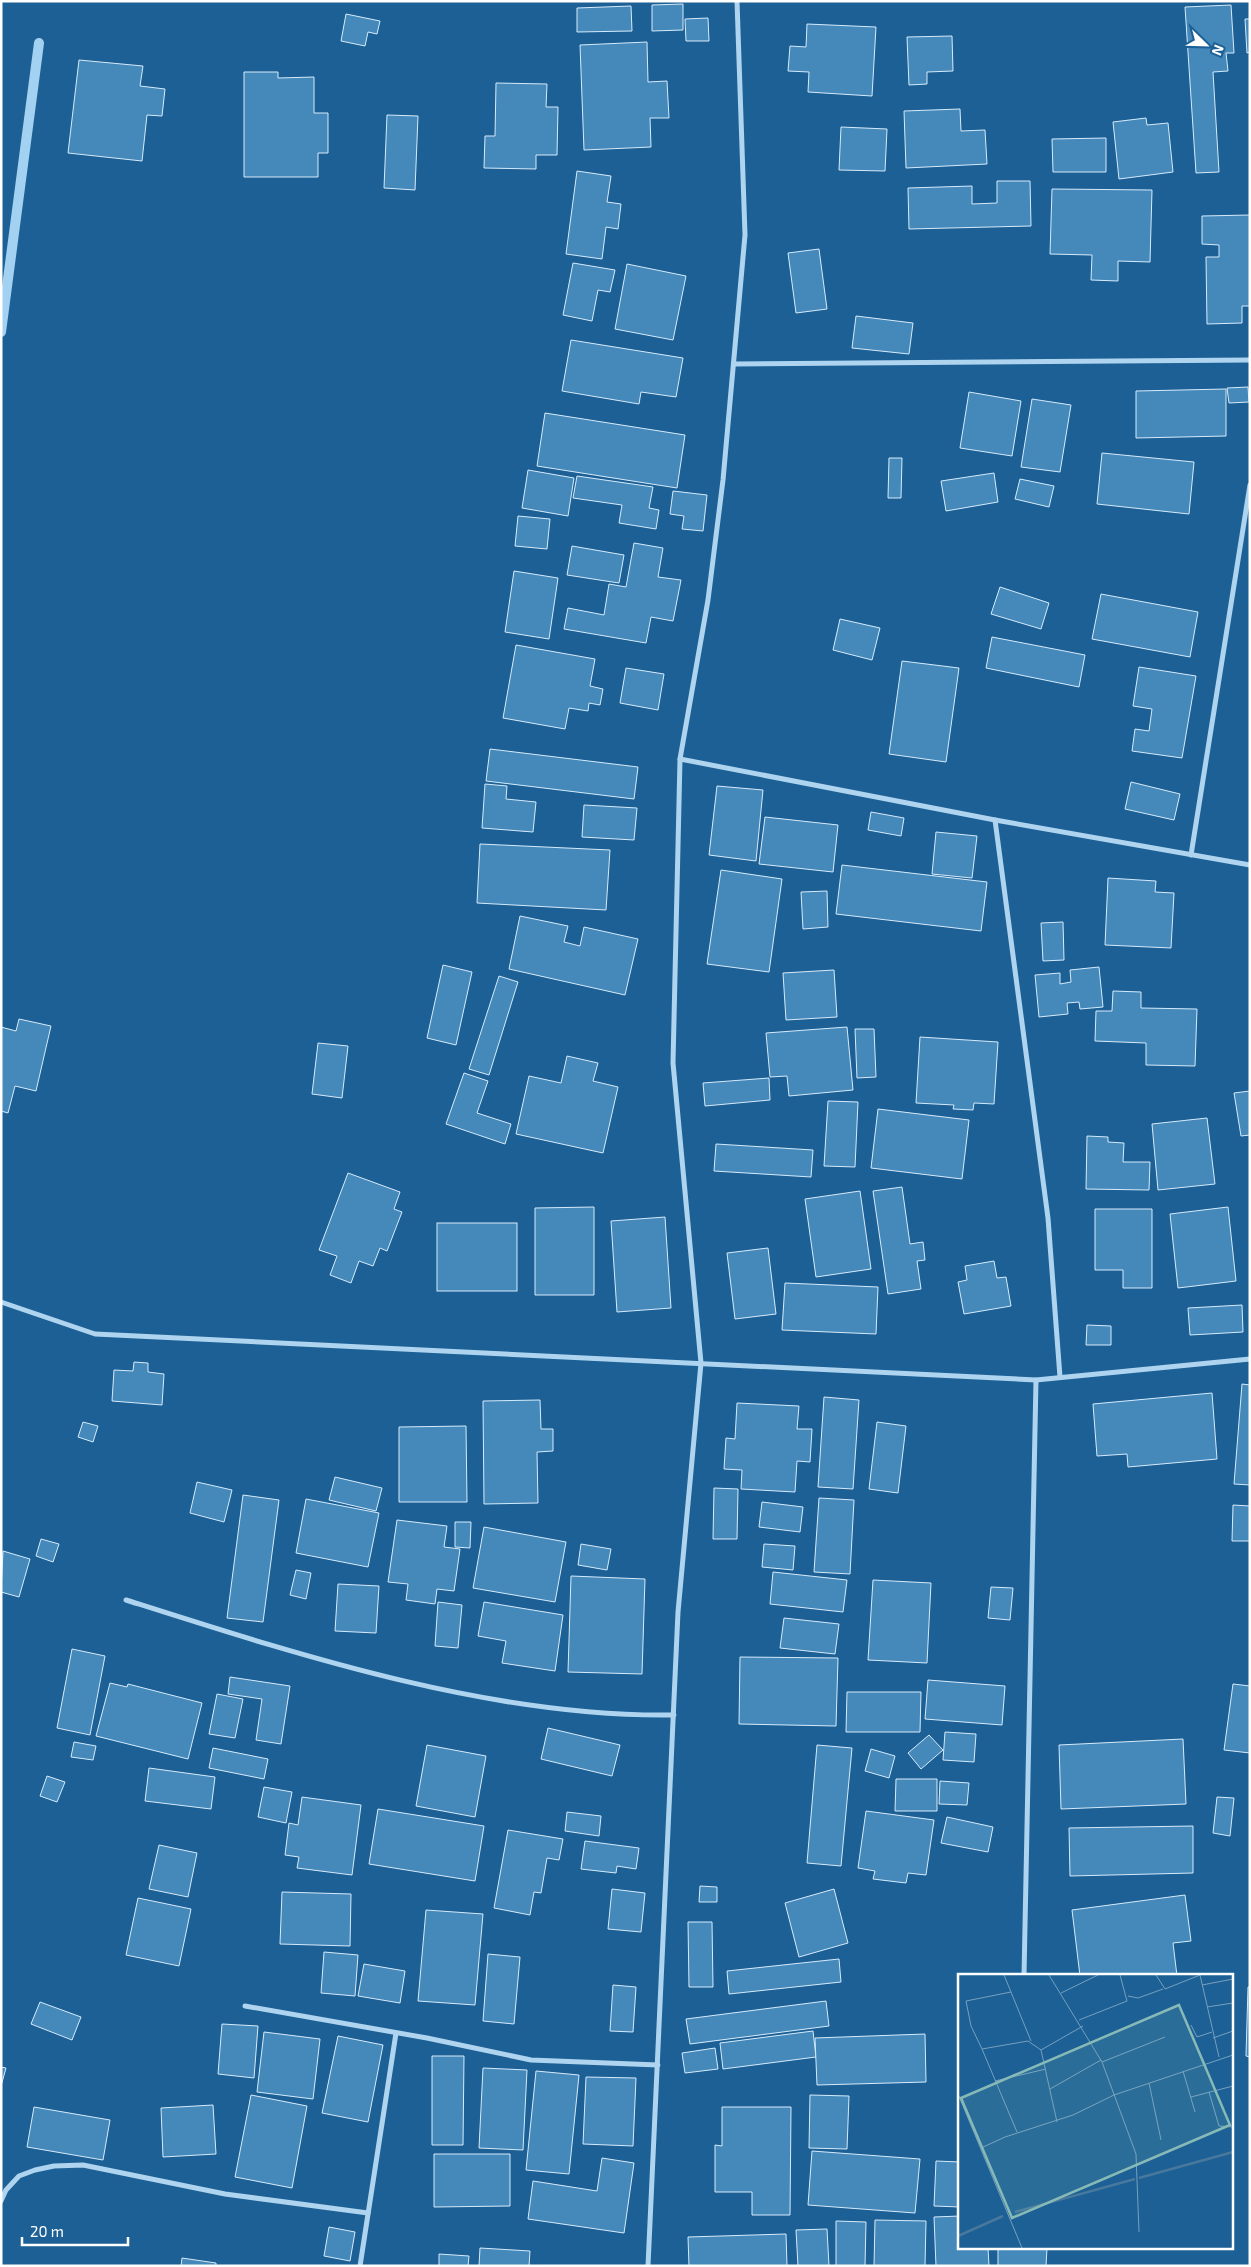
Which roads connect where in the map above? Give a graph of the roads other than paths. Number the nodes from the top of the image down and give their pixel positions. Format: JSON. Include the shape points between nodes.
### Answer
{"nodes":[{"id":1,"x":736,"y":1,"type":"edge"},
{"id":2,"x":1250,"y":360,"type":"edge"},
{"id":3,"x":734,"y":364,"type":"junction"},
{"id":4,"x":1250,"y":485,"type":"edge"},
{"id":5,"x":680,"y":759,"type":"junction"},
{"id":6,"x":995,"y":820,"type":"junction"},
{"id":7,"x":1191,"y":855,"type":"junction"},
{"id":8,"x":1250,"y":865,"type":"edge"},
{"id":9,"x":1,"y":1302,"type":"edge"},
{"id":10,"x":1250,"y":1359,"type":"edge"},
{"id":11,"x":701,"y":1363,"type":"junction"},
{"id":12,"x":1060,"y":1377,"type":"junction"},
{"id":13,"x":1036,"y":1380,"type":"junction"},
{"id":14,"x":126,"y":1600,"type":"dead end"},
{"id":15,"x":674,"y":1715,"type":"junction"},
{"id":16,"x":1024,"y":1974,"type":"edge"},
{"id":17,"x":246,"y":2006,"type":"dead end"},
{"id":18,"x":396,"y":2033,"type":"junction"},
{"id":19,"x":658,"y":2065,"type":"junction"},
{"id":20,"x":1,"y":2201,"type":"edge"},
{"id":21,"x":368,"y":2213,"type":"junction"},
{"id":22,"x":360,"y":2266,"type":"edge"},
{"id":23,"x":648,"y":2266,"type":"edge"}],
"edges":[{"from":1,"to":3,"type":"street","via":[[745,235]]},
{"from":2,"to":3,"type":"street"},
{"from":3,"to":5,"type":"street","via":[[708,600]]},
{"from":4,"to":7,"type":"street"},
{"from":5,"to":6,"type":"street"},
{"from":5,"to":11,"type":"street","via":[[673,1063]]},
{"from":6,"to":7,"type":"street"},
{"from":6,"to":12,"type":"street","via":[[1048,1218]]},
{"from":7,"to":8,"type":"street"},
{"from":9,"to":11,"type":"street","via":[[95,1334]]},
{"from":10,"to":12,"type":"street"},
{"from":11,"to":13,"type":"street"},
{"from":11,"to":15,"type":"street","via":[[678,1612]]},
{"from":12,"to":13,"type":"street"},
{"from":13,"to":16,"type":"street"},
{"from":14,"to":15,"type":"street","via":[[249,1639],[401,1680],[506,1701],[627,1716]]},
{"from":15,"to":19,"type":"street"},
{"from":17,"to":18,"type":"street"},
{"from":18,"to":19,"type":"street","via":[[531,2060]]},
{"from":18,"to":21,"type":"street"},
{"from":19,"to":23,"type":"street"},
{"from":20,"to":21,"type":"street","via":[[19,2176],[54,2166],[83,2165],[225,2194]]},
{"from":21,"to":22,"type":"street"}]}
